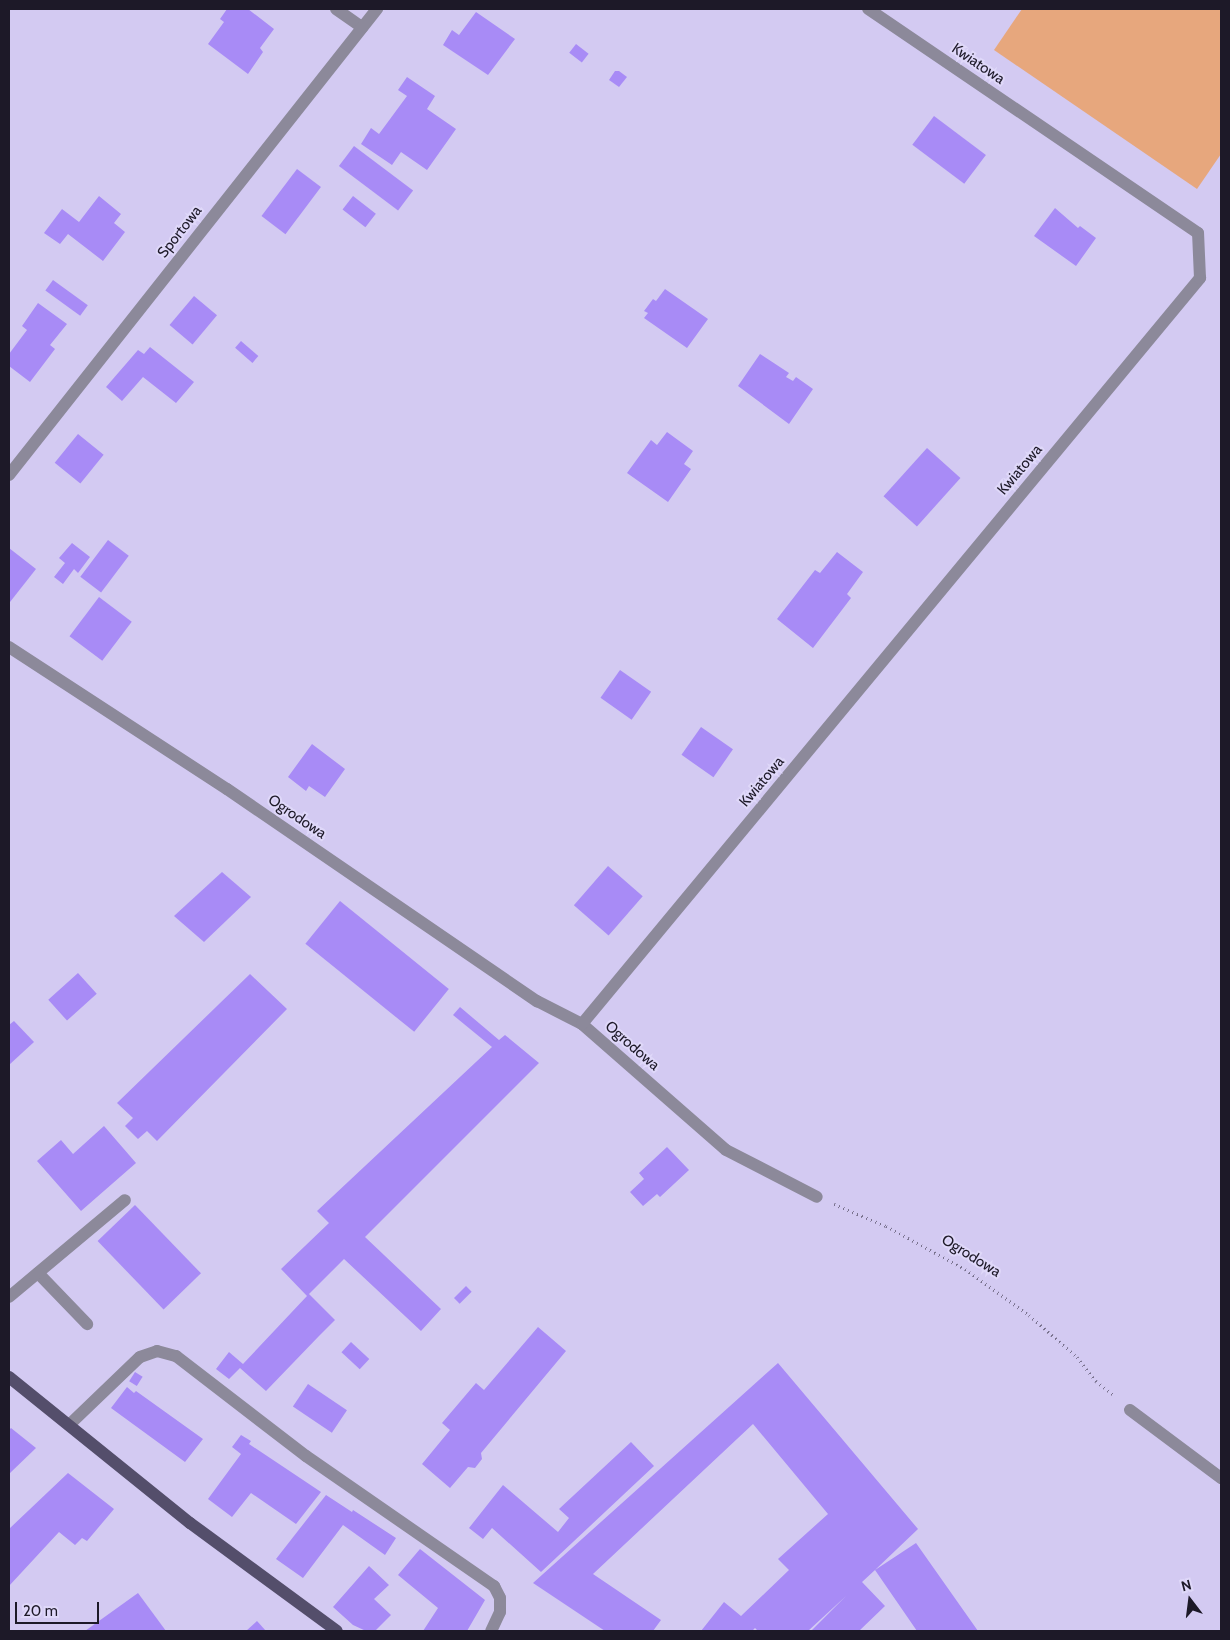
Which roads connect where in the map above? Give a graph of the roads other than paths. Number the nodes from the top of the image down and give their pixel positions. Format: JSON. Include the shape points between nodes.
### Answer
{"nodes":[{"id":1,"x":336,"y":9,"type":"edge"},
{"id":2,"x":377,"y":9,"type":"edge"},
{"id":3,"x":868,"y":9,"type":"edge"},
{"id":4,"x":362,"y":27,"type":"junction"},
{"id":5,"x":9,"y":475,"type":"edge"},
{"id":6,"x":9,"y":647,"type":"edge"},
{"id":7,"x":582,"y":1024,"type":"junction"},
{"id":8,"x":817,"y":1197,"type":"road end"},
{"id":9,"x":126,"y":1200,"type":"dead end"},
{"id":10,"x":38,"y":1273,"type":"junction"},
{"id":11,"x":9,"y":1297,"type":"edge"},
{"id":12,"x":86,"y":1324,"type":"dead end"},
{"id":13,"x":9,"y":1377,"type":"edge"},
{"id":14,"x":1130,"y":1410,"type":"road end"},
{"id":15,"x":69,"y":1425,"type":"junction"},
{"id":16,"x":1221,"y":1478,"type":"edge"},
{"id":17,"x":337,"y":1631,"type":"edge"},
{"id":18,"x":491,"y":1631,"type":"edge"}],
"edges":[{"from":1,"to":4,"type":"street"},
{"from":2,"to":4,"type":"street","name":"Sportowa"},
{"from":3,"to":7,"type":"street","name":"Kwiatowa","via":[[1198,232],[1200,278]]},
{"from":4,"to":5,"type":"street","name":"Sportowa"},
{"from":6,"to":7,"type":"street","name":"Ogrodowa","via":[[227,789],[537,1001]]},
{"from":7,"to":8,"type":"street","name":"Ogrodowa","via":[[726,1150]]},
{"from":9,"to":10,"type":"street"},
{"from":10,"to":11,"type":"street"},
{"from":10,"to":12,"type":"street"},
{"from":13,"to":15,"type":"main road"},
{"from":14,"to":16,"type":"street"},
{"from":15,"to":17,"type":"main road","via":[[190,1523]]},
{"from":15,"to":18,"type":"street","via":[[140,1357],[157,1352],[176,1356],[306,1456],[494,1586],[500,1598],[500,1612]]}]}
